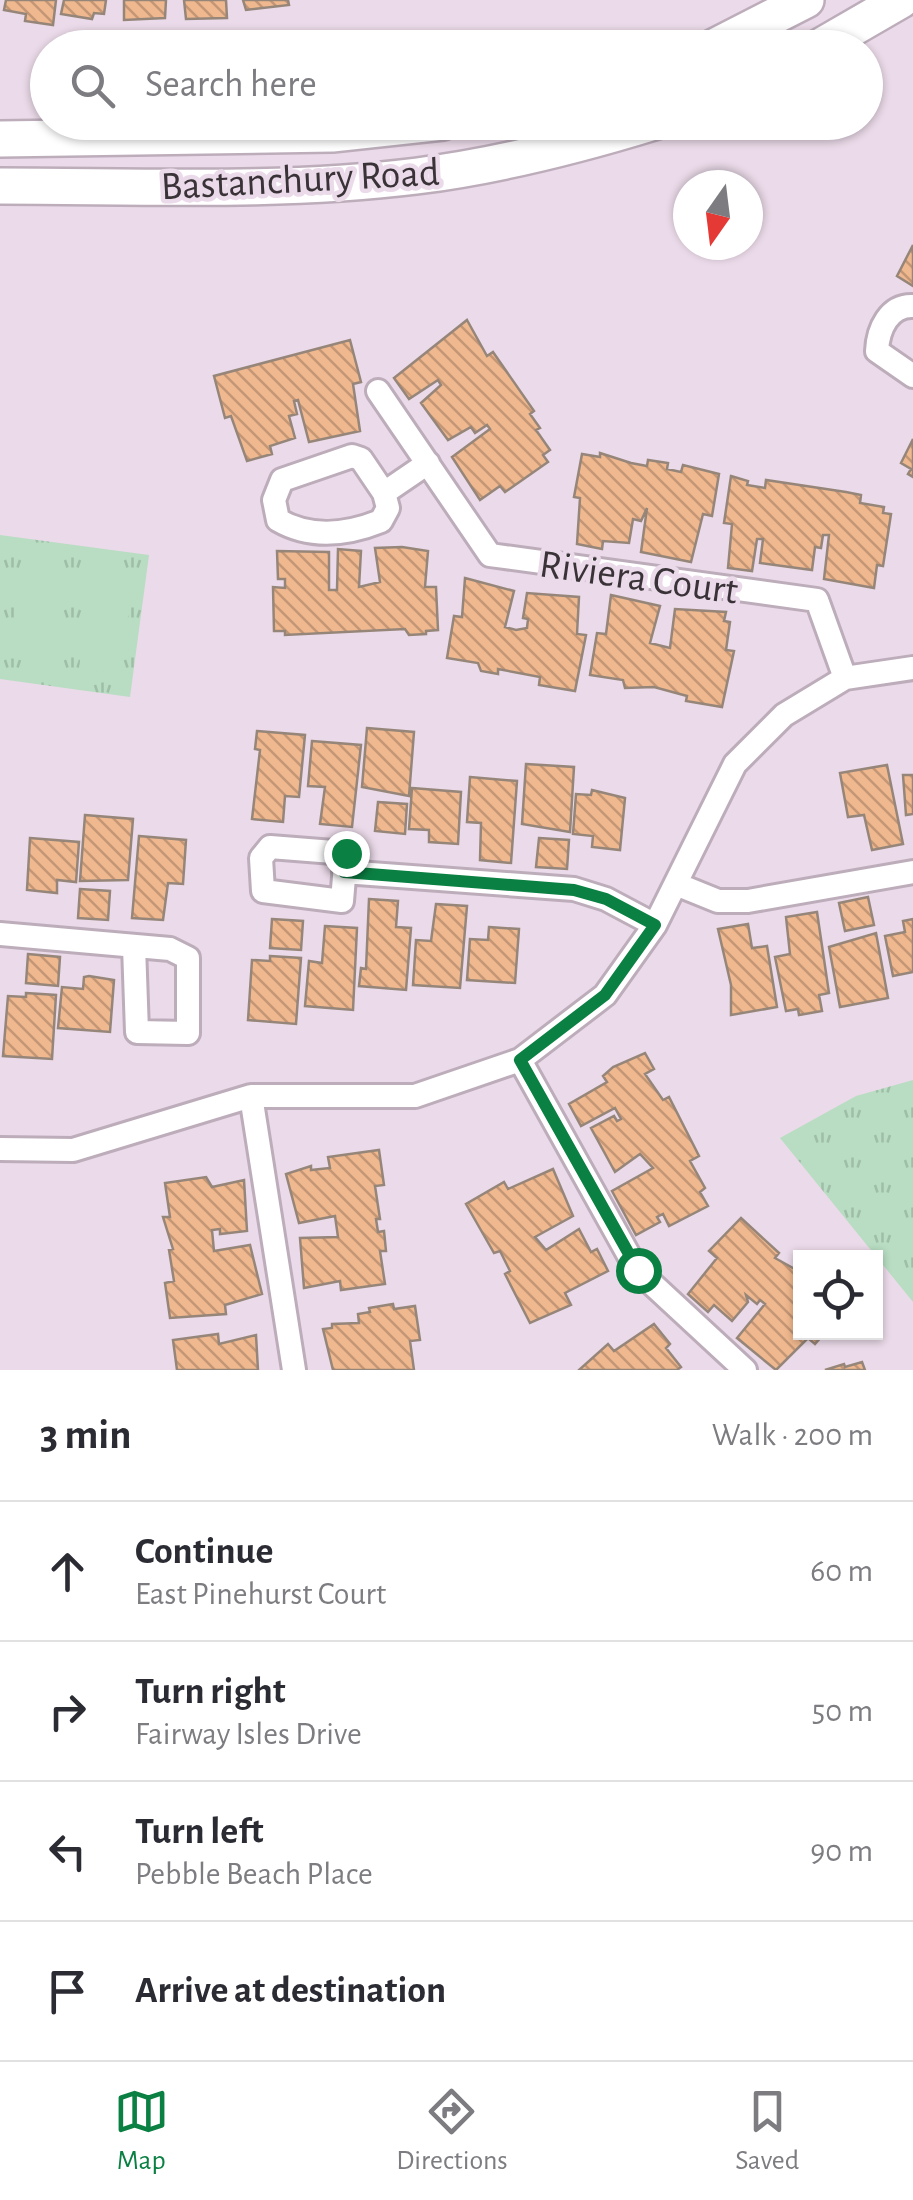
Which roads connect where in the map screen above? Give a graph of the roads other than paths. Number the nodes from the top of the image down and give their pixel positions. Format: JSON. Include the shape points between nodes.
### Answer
{"nodes":[{"id":1,"x":806,"y":0,"type":"edge"},
{"id":2,"x":901,"y":0,"type":"edge"},
{"id":3,"x":747,"y":30,"type":"edge"},
{"id":4,"x":849,"y":30,"type":"edge"},
{"id":5,"x":0,"y":139,"type":"edge"},
{"id":6,"x":30,"y":139,"type":"edge"},
{"id":7,"x":585,"y":140,"type":"edge"},
{"id":8,"x":0,"y":186,"type":"edge"},
{"id":9,"x":913,"y":306,"type":"edge"},
{"id":10,"x":913,"y":376,"type":"edge"},
{"id":11,"x":378,"y":391,"type":"dead end"},
{"id":12,"x":428,"y":463,"type":"junction"},
{"id":13,"x":384,"y":493,"type":"junction"},
{"id":14,"x":913,"y":668,"type":"edge"},
{"id":15,"x":845,"y":678,"type":"junction"},
{"id":16,"x":344,"y":872,"type":"dead end"},
{"id":17,"x":913,"y":872,"type":"edge"},
{"id":18,"x":676,"y":884,"type":"junction"},
{"id":19,"x":655,"y":925,"type":"junction"},
{"id":20,"x":0,"y":934,"type":"edge"},
{"id":21,"x":134,"y":946,"type":"dead end"},
{"id":22,"x":520,"y":1060,"type":"junction"},
{"id":23,"x":251,"y":1096,"type":"junction"},
{"id":24,"x":0,"y":1148,"type":"edge"},
{"id":25,"x":294,"y":1370,"type":"edge"},
{"id":26,"x":746,"y":1370,"type":"edge"}],
"edges":[{"from":1,"to":3,"type":"main road"},
{"from":2,"to":4,"type":"main road"},
{"from":5,"to":6,"type":"main road","name":"Bastanchury Road"},
{"from":7,"to":8,"type":"main road","name":"Bastanchury Road","via":[[402,178]]},
{"from":9,"to":10,"type":"street","via":[[888,317],[878,351]]},
{"from":11,"to":12,"type":"street","name":"Riviera Court"},
{"from":12,"to":13,"type":"street"},
{"from":12,"to":15,"type":"street","name":"Riviera Court","via":[[490,556],[818,600]]},
{"from":13,"to":13,"type":"street","via":[[388,508],[380,521],[344,532],[296,530],[278,520],[274,500],[282,480],[352,456]]},
{"from":14,"to":15,"type":"street"},
{"from":15,"to":18,"type":"street","via":[[784,714],[734,764]]},
{"from":16,"to":19,"type":"street","via":[[574,890]]},
{"from":17,"to":18,"type":"street","via":[[748,901],[718,901]]},
{"from":18,"to":19,"type":"street"},
{"from":19,"to":22,"type":"street","via":[[605,995]]},
{"from":20,"to":21,"type":"street"},
{"from":22,"to":23,"type":"street","via":[[415,1096]]},
{"from":22,"to":26,"type":"street","via":[[638,1270]]},
{"from":23,"to":24,"type":"street","via":[[72,1150]]},
{"from":23,"to":25,"type":"street"}]}
